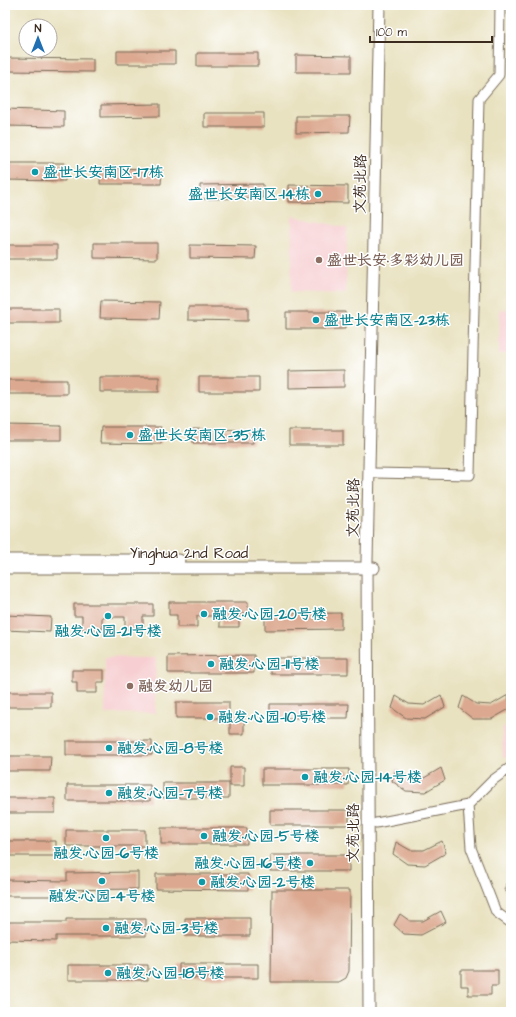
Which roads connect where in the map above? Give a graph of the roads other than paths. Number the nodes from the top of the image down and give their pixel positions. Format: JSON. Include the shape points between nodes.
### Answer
{"nodes":[{"id":1,"x":379,"y":5,"type":"edge"},
{"id":2,"x":385,"y":5,"type":"edge"},
{"id":3,"x":500,"y":5,"type":"edge"},
{"id":4,"x":375,"y":473,"type":"junction"},
{"id":5,"x":5,"y":560,"type":"edge"},
{"id":6,"x":370,"y":564,"type":"junction"},
{"id":7,"x":5,"y":568,"type":"edge"},
{"id":8,"x":511,"y":767,"type":"edge"},
{"id":9,"x":468,"y":805,"type":"junction"},
{"id":10,"x":376,"y":823,"type":"junction"},
{"id":11,"x":511,"y":923,"type":"edge"},
{"id":12,"x":369,"y":1012,"type":"edge"},
{"id":13,"x":376,"y":1012,"type":"edge"}],
"edges":[{"from":1,"to":6,"type":"street","name":"文苑北路"},
{"from":2,"to":4,"type":"street","name":"文苑北路"},
{"from":3,"to":4,"type":"street","via":[[499,75],[479,99],[470,475]]},
{"from":4,"to":6,"type":"street","name":"文苑北路"},
{"from":5,"to":6,"type":"street","name":"Yinghua 2nd Road"},
{"from":6,"to":7,"type":"street","name":"Yinghua 2nd Road"},
{"from":6,"to":10,"type":"street","name":"文苑北路"},
{"from":6,"to":12,"type":"street","name":"文苑北路"},
{"from":8,"to":9,"type":"street","via":[[493,780]]},
{"from":9,"to":10,"type":"street"},
{"from":9,"to":11,"type":"street","via":[[471,848],[496,912]]},
{"from":10,"to":13,"type":"street","name":"文苑北路"}]}
